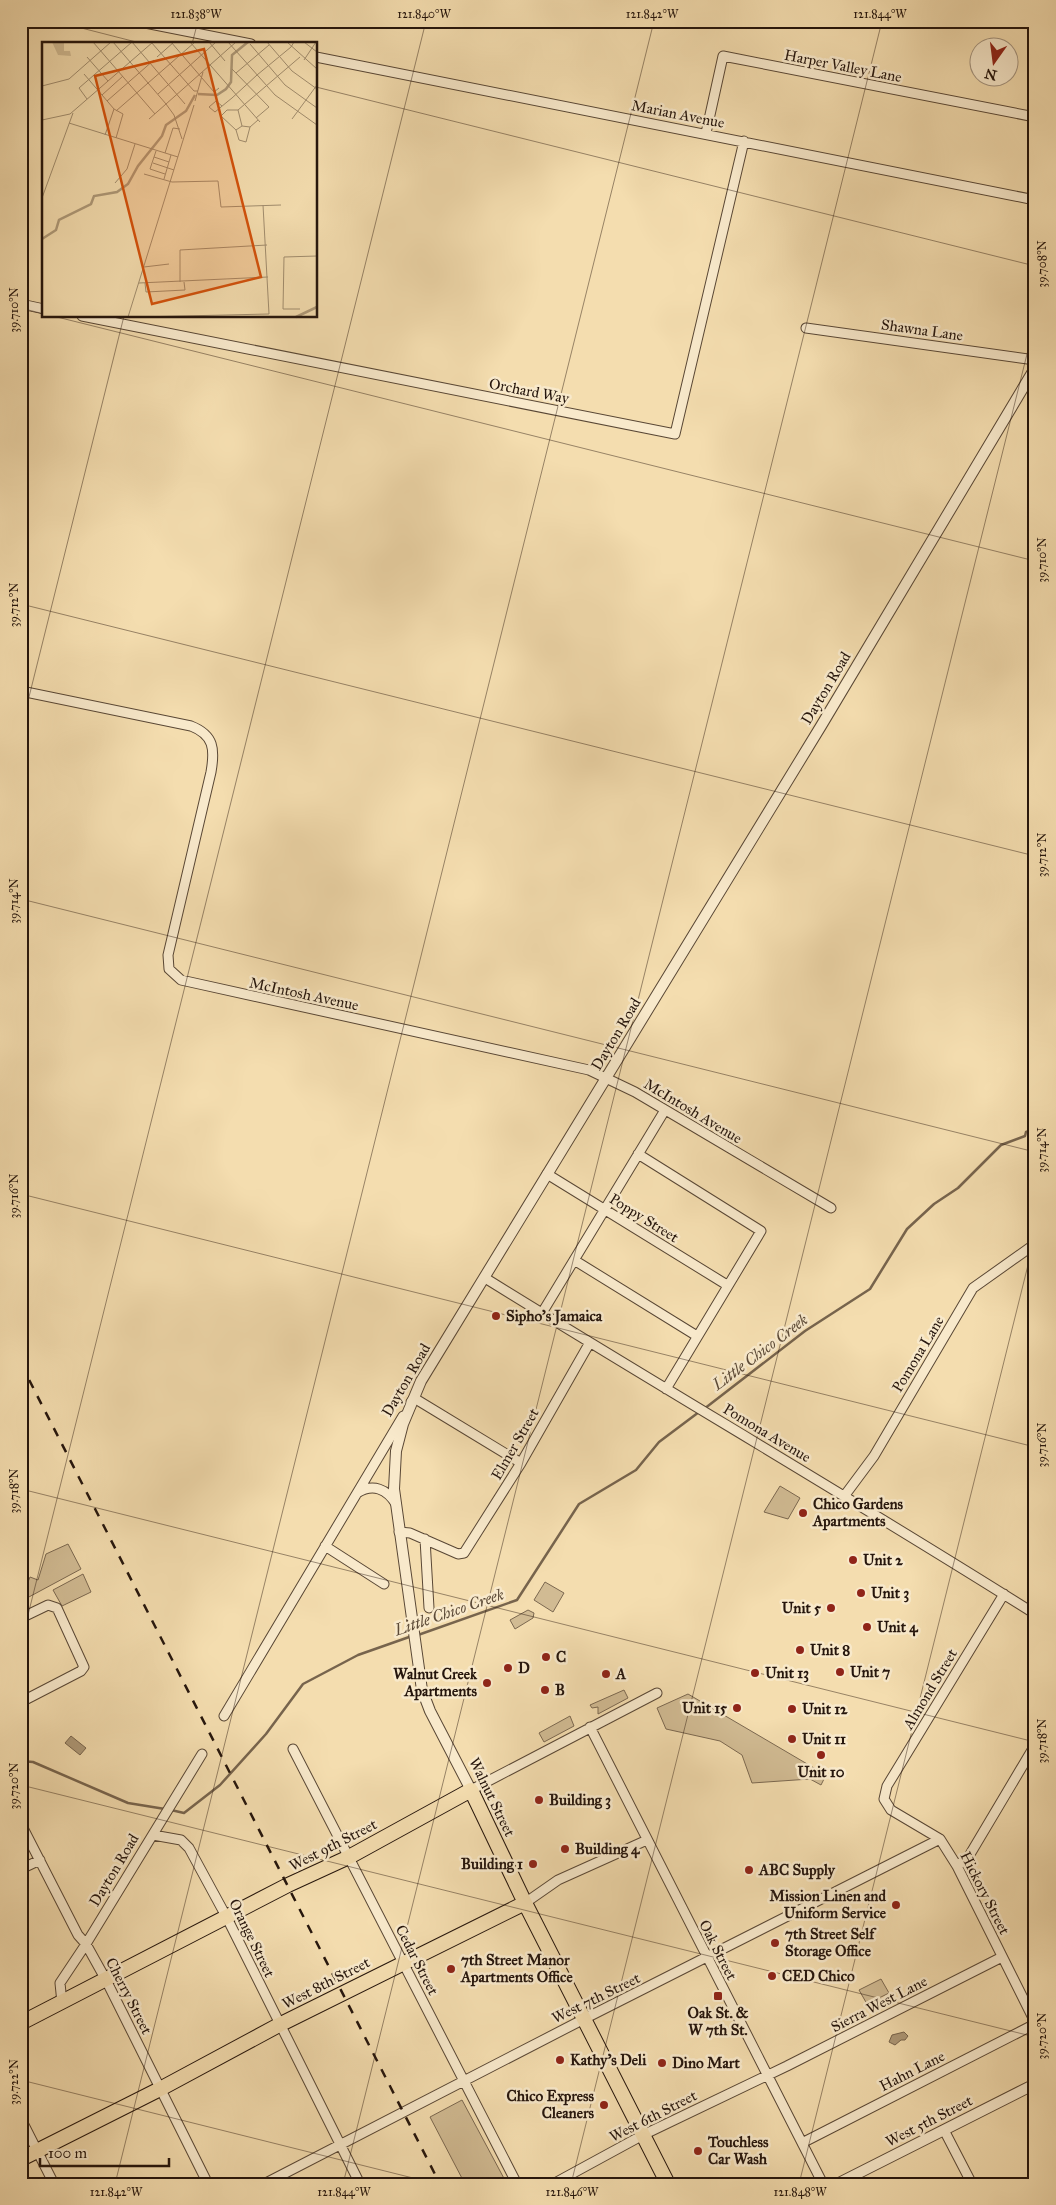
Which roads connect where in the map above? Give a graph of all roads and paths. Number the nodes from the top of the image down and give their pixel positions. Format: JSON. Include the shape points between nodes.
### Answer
{"nodes":[{"id":1,"x":135,"y":21,"type":"edge"},
{"id":2,"x":241,"y":42,"type":"edge"},
{"id":3,"x":318,"y":57,"type":"edge"},
{"id":4,"x":1035,"y":117,"type":"edge"},
{"id":5,"x":706,"y":133,"type":"junction"},
{"id":6,"x":744,"y":141,"type":"junction"},
{"id":7,"x":1035,"y":200,"type":"edge"},
{"id":8,"x":21,"y":304,"type":"edge"},
{"id":9,"x":42,"y":309,"type":"edge"},
{"id":10,"x":92,"y":318,"type":"edge"},
{"id":11,"x":806,"y":328,"type":"dead end"},
{"id":12,"x":1035,"y":360,"type":"edge"},
{"id":13,"x":1035,"y":368,"type":"edge"},
{"id":14,"x":21,"y":691,"type":"edge"},
{"id":15,"x":607,"y":1078,"type":"junction"},
{"id":16,"x":665,"y":1110,"type":"junction"},
{"id":17,"x":638,"y":1154,"type":"junction"},
{"id":18,"x":547,"y":1174,"type":"junction"},
{"id":19,"x":831,"y":1208,"type":"dead end"},
{"id":20,"x":604,"y":1210,"type":"junction"},
{"id":21,"x":1035,"y":1244,"type":"edge"},
{"id":22,"x":574,"y":1260,"type":"junction"},
{"id":23,"x":484,"y":1278,"type":"junction"},
{"id":24,"x":727,"y":1285,"type":"junction"},
{"id":25,"x":542,"y":1313,"type":"junction"},
{"id":26,"x":697,"y":1336,"type":"junction"},
{"id":27,"x":589,"y":1344,"type":"junction"},
{"id":28,"x":666,"y":1389,"type":"junction"},
{"id":29,"x":414,"y":1398,"type":"junction"},
{"id":30,"x":521,"y":1463,"type":"junction"},
{"id":31,"x":356,"y":1494,"type":"junction"},
{"id":32,"x":844,"y":1496,"type":"junction"},
{"id":33,"x":396,"y":1504,"type":"junction"},
{"id":34,"x":399,"y":1532,"type":"junction"},
{"id":35,"x":425,"y":1539,"type":"junction"},
{"id":36,"x":325,"y":1546,"type":"junction"},
{"id":37,"x":384,"y":1584,"type":"dead end"},
{"id":38,"x":1004,"y":1594,"type":"junction"},
{"id":39,"x":429,"y":1608,"type":"dead end"},
{"id":40,"x":1035,"y":1614,"type":"edge"},
{"id":41,"x":21,"y":1618,"type":"edge"},
{"id":42,"x":657,"y":1693,"type":"dead end"},
{"id":43,"x":21,"y":1702,"type":"edge"},
{"id":44,"x":224,"y":1716,"type":"dead end"},
{"id":45,"x":590,"y":1727,"type":"junction"},
{"id":46,"x":1035,"y":1745,"type":"edge"},
{"id":47,"x":293,"y":1749,"type":"dead end"},
{"id":48,"x":202,"y":1754,"type":"dead end"},
{"id":49,"x":472,"y":1790,"type":"junction"},
{"id":50,"x":884,"y":1800,"type":"joint"},
{"id":51,"x":21,"y":1824,"type":"edge"},
{"id":52,"x":153,"y":1835,"type":"junction"},
{"id":53,"x":647,"y":1840,"type":"junction"},
{"id":54,"x":940,"y":1840,"type":"junction"},
{"id":55,"x":348,"y":1857,"type":"junction"},
{"id":56,"x":40,"y":1860,"type":"junction"},
{"id":57,"x":957,"y":1866,"type":"junction"},
{"id":58,"x":21,"y":1869,"type":"edge"},
{"id":59,"x":525,"y":1903,"type":"junction"},
{"id":60,"x":227,"y":1918,"type":"junction"},
{"id":61,"x":86,"y":1944,"type":"junction"},
{"id":62,"x":1002,"y":1957,"type":"junction"},
{"id":63,"x":707,"y":1958,"type":"junction"},
{"id":64,"x":402,"y":1963,"type":"junction"},
{"id":65,"x":106,"y":1980,"type":"junction"},
{"id":66,"x":62,"y":2003,"type":"junction"},
{"id":67,"x":584,"y":2019,"type":"junction"},
{"id":68,"x":21,"y":2023,"type":"edge"},
{"id":69,"x":1035,"y":2023,"type":"edge"},
{"id":70,"x":279,"y":2025,"type":"junction"},
{"id":71,"x":767,"y":2074,"type":"junction"},
{"id":72,"x":464,"y":2081,"type":"junction"},
{"id":73,"x":1035,"y":2084,"type":"edge"},
{"id":74,"x":160,"y":2089,"type":"junction"},
{"id":75,"x":21,"y":2119,"type":"edge"},
{"id":76,"x":944,"y":2130,"type":"junction"},
{"id":77,"x":643,"y":2135,"type":"junction"},
{"id":78,"x":802,"y":2143,"type":"junction"},
{"id":79,"x":340,"y":2144,"type":"junction"},
{"id":80,"x":37,"y":2151,"type":"junction"},
{"id":81,"x":21,"y":2159,"type":"edge"},
{"id":82,"x":54,"y":2184,"type":"edge"},
{"id":83,"x":208,"y":2184,"type":"edge"},
{"id":84,"x":264,"y":2184,"type":"edge"},
{"id":85,"x":360,"y":2184,"type":"edge"},
{"id":86,"x":517,"y":2184,"type":"edge"},
{"id":87,"x":552,"y":2184,"type":"edge"},
{"id":88,"x":668,"y":2184,"type":"edge"},
{"id":89,"x":824,"y":2184,"type":"edge"},
{"id":90,"x":838,"y":2184,"type":"edge"},
{"id":91,"x":972,"y":2184,"type":"edge"}],
"edges":[{"from":1,"to":2,"type":"street"},
{"from":3,"to":5,"type":"street","name":"Marian Avenue"},
{"from":4,"to":5,"type":"street","name":"Harper Valley Lane","via":[[723,56]]},
{"from":5,"to":6,"type":"street","name":"Marian Avenue"},
{"from":6,"to":7,"type":"street","name":"Marian Avenue"},
{"from":6,"to":10,"type":"street","name":"Orchard Way","via":[[675,434]]},
{"from":8,"to":9,"type":"street"},
{"from":11,"to":12,"type":"street","name":"Shawna Lane"},
{"from":13,"to":15,"type":"street","name":"Dayton Road"},
{"from":14,"to":15,"type":"street","name":"McIntosh Avenue","via":[[191,726],[212,741],[211,772],[168,955],[169,969],[180,980],[573,1065]]},
{"from":15,"to":16,"type":"street","name":"McIntosh Avenue"},
{"from":15,"to":18,"type":"street","name":"Dayton Road"},
{"from":16,"to":17,"type":"street"},
{"from":16,"to":19,"type":"street","name":"McIntosh Avenue"},
{"from":17,"to":20,"type":"street"},
{"from":17,"to":24,"type":"street","via":[[761,1231]]},
{"from":18,"to":20,"type":"street","name":"Poppy Street"},
{"from":18,"to":23,"type":"street","name":"Dayton Road"},
{"from":20,"to":22,"type":"street"},
{"from":20,"to":24,"type":"street","name":"Poppy Street"},
{"from":21,"to":32,"type":"street","name":"Pomona Lane","via":[[973,1288],[874,1456]]},
{"from":22,"to":25,"type":"street"},
{"from":22,"to":26,"type":"street"},
{"from":23,"to":25,"type":"street","name":"Pomona Avenue"},
{"from":23,"to":29,"type":"street","name":"Dayton Road","via":[[421,1381]]},
{"from":24,"to":26,"type":"street"},
{"from":25,"to":27,"type":"street","name":"Pomona Avenue"},
{"from":26,"to":28,"type":"street"},
{"from":27,"to":28,"type":"street","name":"Pomona Avenue"},
{"from":27,"to":30,"type":"street","name":"Elmer Street"},
{"from":28,"to":32,"type":"street","name":"Pomona Avenue"},
{"from":29,"to":30,"type":"street"},
{"from":29,"to":31,"type":"street","name":"Dayton Road"},
{"from":29,"to":33,"type":"street","name":"Walnut Street","via":[[396,1451]]},
{"from":30,"to":35,"type":"street","name":"Elmer Street","via":[[466,1551],[461,1554]]},
{"from":31,"to":33,"type":"street","via":[[378,1488],[391,1496]]},
{"from":31,"to":36,"type":"street","name":"Dayton Road"},
{"from":32,"to":38,"type":"street","name":"Pomona Avenue"},
{"from":33,"to":34,"type":"street","name":"Walnut Street"},
{"from":34,"to":35,"type":"street"},
{"from":34,"to":49,"type":"street","name":"Walnut Street","via":[[422,1690]]},
{"from":35,"to":39,"type":"street"},
{"from":36,"to":37,"type":"street"},
{"from":36,"to":44,"type":"street","name":"Dayton Road"},
{"from":38,"to":40,"type":"street","name":"Pomona Avenue"},
{"from":38,"to":50,"type":"street","name":"Almond Street","via":[[887,1786]]},
{"from":41,"to":43,"type":"street","via":[[48,1606],[57,1608],[84,1667]]},
{"from":42,"to":45,"type":"street","name":"West 9th Street"},
{"from":45,"to":49,"type":"street","name":"West 9th Street"},
{"from":45,"to":53,"type":"street","name":"Oak Street"},
{"from":46,"to":57,"type":"street","via":[[969,1856]]},
{"from":47,"to":55,"type":"street","name":"Cedar Street"},
{"from":48,"to":52,"type":"street","name":"Dayton Road"},
{"from":49,"to":55,"type":"main road","name":"West 9th Street"},
{"from":49,"to":59,"type":"main road","name":"Walnut Street"},
{"from":50,"to":54,"type":"street","name":"Hickory Street","via":[[891,1810]]},
{"from":51,"to":56,"type":"street","name":"Cherry Street"},
{"from":52,"to":60,"type":"street","name":"Orange Street","via":[[181,1840],[189,1848]]},
{"from":52,"to":61,"type":"street","name":"Dayton Road"},
{"from":53,"to":59,"type":"street","name":"West 8th Street","via":[[558,1880]]},
{"from":53,"to":63,"type":"street","name":"Oak Street"},
{"from":54,"to":57,"type":"street","name":"Hickory Street"},
{"from":54,"to":63,"type":"street","name":"West 7th Street"},
{"from":55,"to":60,"type":"main road","name":"West 9th Street"},
{"from":55,"to":64,"type":"street","name":"Cedar Street"},
{"from":56,"to":58,"type":"street"},
{"from":56,"to":61,"type":"street","name":"Cherry Street","via":[[78,1935]]},
{"from":57,"to":62,"type":"street","name":"Hickory Street"},
{"from":59,"to":64,"type":"main road","name":"West 8th Street"},
{"from":59,"to":67,"type":"main road","name":"Walnut Street"},
{"from":60,"to":65,"type":"main road","name":"West 9th Street"},
{"from":60,"to":70,"type":"street","name":"Orange Street"},
{"from":61,"to":65,"type":"street","name":"Cherry Street"},
{"from":61,"to":66,"type":"street","name":"Dayton Road","via":[[60,1983]]},
{"from":62,"to":69,"type":"street","name":"Hickory Street"},
{"from":62,"to":71,"type":"street","name":"Sierra West Lane"},
{"from":63,"to":67,"type":"street","name":"West 7th Street"},
{"from":63,"to":71,"type":"street","name":"Oak Street"},
{"from":64,"to":70,"type":"main road","name":"West 8th Street"},
{"from":64,"to":72,"type":"street","name":"Cedar Street"},
{"from":65,"to":66,"type":"main road","name":"West 9th Street"},
{"from":65,"to":74,"type":"street","name":"Cherry Street"},
{"from":66,"to":68,"type":"main road","name":"West 9th Street"},
{"from":67,"to":72,"type":"street","name":"West 7th Street"},
{"from":67,"to":77,"type":"main road","name":"Walnut Street"},
{"from":69,"to":78,"type":"street","name":"Hahn Lane"},
{"from":70,"to":74,"type":"main road","name":"West 8th Street"},
{"from":70,"to":79,"type":"street","name":"Orange Street"},
{"from":71,"to":77,"type":"street","name":"West 6th Street"},
{"from":71,"to":78,"type":"street","name":"Oak Street"},
{"from":72,"to":79,"type":"street","name":"West 7th Street"},
{"from":72,"to":86,"type":"street","name":"Cedar Street"},
{"from":73,"to":76,"type":"street","name":"West 5th Street"},
{"from":74,"to":80,"type":"main road","name":"West 8th Street"},
{"from":74,"to":83,"type":"street","name":"Cherry Street"},
{"from":75,"to":80,"type":"street"},
{"from":76,"to":90,"type":"street","name":"West 5th Street"},
{"from":76,"to":91,"type":"street"},
{"from":77,"to":87,"type":"street","name":"West 6th Street"},
{"from":77,"to":88,"type":"main road","name":"Walnut Street"},
{"from":78,"to":89,"type":"street","name":"Oak Street"},
{"from":79,"to":84,"type":"street","name":"West 7th Street"},
{"from":79,"to":85,"type":"street","name":"Orange Street"},
{"from":80,"to":81,"type":"main road","name":"West 8th Street"},
{"from":80,"to":82,"type":"street"}]}
